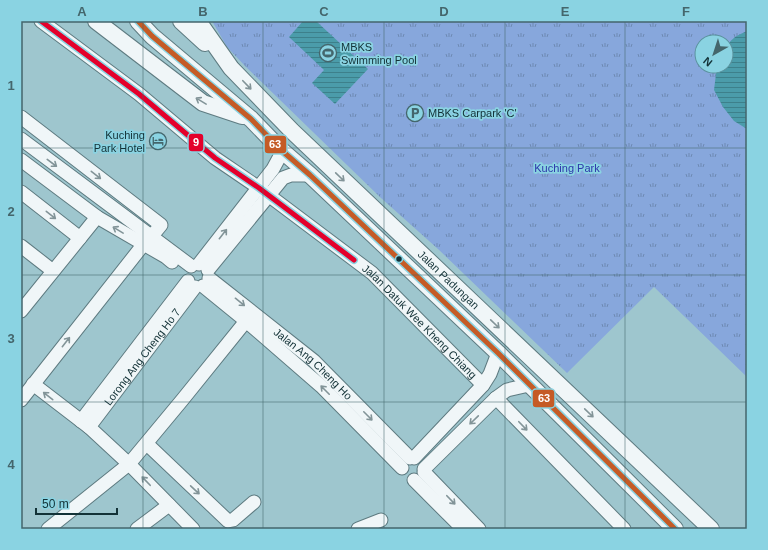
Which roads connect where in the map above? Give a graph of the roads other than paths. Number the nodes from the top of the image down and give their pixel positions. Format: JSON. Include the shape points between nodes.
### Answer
{"nodes":[{"id":1,"x":41,"y":21,"type":"edge"},
{"id":2,"x":96,"y":21,"type":"edge"},
{"id":3,"x":138,"y":21,"type":"edge"},
{"id":4,"x":181,"y":21,"type":"edge"},
{"id":5,"x":198,"y":21,"type":"edge"},
{"id":6,"x":231,"y":68,"type":"junction"},
{"id":7,"x":21,"y":117,"type":"edge"},
{"id":8,"x":251,"y":119,"type":"junction"},
{"id":9,"x":21,"y":139,"type":"edge"},
{"id":10,"x":280,"y":149,"type":"junction"},
{"id":11,"x":21,"y":160,"type":"edge"},
{"id":12,"x":310,"y":175,"type":"junction"},
{"id":13,"x":21,"y":192,"type":"edge"},
{"id":14,"x":264,"y":192,"type":"junction"},
{"id":15,"x":97,"y":217,"type":"junction"},
{"id":16,"x":80,"y":238,"type":"junction"},
{"id":17,"x":147,"y":241,"type":"junction"},
{"id":18,"x":21,"y":246,"type":"edge"},
{"id":19,"x":53,"y":271,"type":"junction"},
{"id":20,"x":197,"y":276,"type":"junction"},
{"id":21,"x":21,"y":311,"type":"edge"},
{"id":22,"x":246,"y":321,"type":"junction"},
{"id":23,"x":498,"y":353,"type":"junction"},
{"id":24,"x":33,"y":384,"type":"junction"},
{"id":25,"x":483,"y":385,"type":"junction"},
{"id":26,"x":529,"y":385,"type":"junction"},
{"id":27,"x":496,"y":398,"type":"junction"},
{"id":28,"x":21,"y":400,"type":"edge"},
{"id":29,"x":85,"y":424,"type":"junction"},
{"id":30,"x":147,"y":444,"type":"junction"},
{"id":31,"x":408,"y":461,"type":"junction"},
{"id":32,"x":129,"y":464,"type":"junction"},
{"id":33,"x":421,"y":474,"type":"junction"},
{"id":34,"x":254,"y":502,"type":"dead end"},
{"id":35,"x":169,"y":505,"type":"junction"},
{"id":36,"x":381,"y":520,"type":"dead end"},
{"id":37,"x":48,"y":529,"type":"edge"},
{"id":38,"x":137,"y":529,"type":"edge"},
{"id":39,"x":192,"y":529,"type":"edge"},
{"id":40,"x":358,"y":529,"type":"edge"},
{"id":41,"x":463,"y":529,"type":"edge"},
{"id":42,"x":479,"y":529,"type":"edge"},
{"id":43,"x":624,"y":529,"type":"edge"},
{"id":44,"x":674,"y":529,"type":"edge"},
{"id":45,"x":711,"y":529,"type":"edge"}],
"edges":[{"from":1,"to":14,"type":"street","name":"Jalan Datuk Wee Kheng Chiang","via":[[139,94],[215,158]]},
{"from":8,"to":2,"type":"main road","one_way":true,"via":[[202,103]]},
{"from":3,"to":8,"type":"main road","name":"Jalan Padungan","via":[[152,36]]},
{"from":4,"to":6,"type":"main road"},
{"from":5,"to":6,"type":"main road","name":"Jalan Padungan"},
{"from":6,"to":45,"type":"main road","name":"Jalan Padungan","one_way":true,"via":[[384,220]]},
{"from":7,"to":17,"type":"street","one_way":true,"via":[[161,225]]},
{"from":8,"to":10,"type":"main road","name":"Jalan Padungan"},
{"from":9,"to":17,"type":"street","name":"Jalan Ang Cheng Ho","one_way":true},
{"from":10,"to":12,"type":"main road","name":"Jalan Padungan"},
{"from":10,"to":14,"type":"street","name":"Lorong Ang Cheng Ho 7","via":[[280,156]]},
{"from":11,"to":15,"type":"street","name":"Jalan Ang Cheng Ho"},
{"from":12,"to":14,"type":"street","name":"Lorong Ang Cheng Ho 7","via":[[291,175]]},
{"from":12,"to":23,"type":"main road","name":"Jalan Padungan"},
{"from":13,"to":16,"type":"street","one_way":true},
{"from":14,"to":20,"type":"street","name":"Lorong Ang Cheng Ho 7"},
{"from":14,"to":25,"type":"street","name":"Jalan Datuk Wee Kheng Chiang","via":[[372,273]]},
{"from":15,"to":16,"type":"street"},
{"from":17,"to":15,"type":"street","name":"Jalan Ang Cheng Ho","one_way":true},
{"from":16,"to":19,"type":"street"},
{"from":17,"to":20,"type":"street","name":"Jalan Ang Cheng Ho","via":[[166,257]]},
{"from":24,"to":17,"type":"street","one_way":true},
{"from":18,"to":19,"type":"street"},
{"from":19,"to":21,"type":"street"},
{"from":20,"to":22,"type":"street","name":"Jalan Ang Cheng Ho"},
{"from":20,"to":29,"type":"street","name":"Lorong Ang Cheng Ho 7"},
{"from":20,"to":31,"type":"street","name":"Jalan Ang Cheng Ho","one_way":true,"via":[[314,362]]},
{"from":22,"to":30,"type":"street"},
{"from":31,"to":22,"type":"street","name":"Jalan Ang Cheng Ho","one_way":true},
{"from":23,"to":25,"type":"street"},
{"from":23,"to":26,"type":"main road","name":"Jalan Padungan"},
{"from":24,"to":28,"type":"street"},
{"from":29,"to":24,"type":"street","one_way":true},
{"from":25,"to":31,"type":"street"},
{"from":26,"to":27,"type":"street","via":[[507,390]]},
{"from":26,"to":44,"type":"main road","name":"Jalan Padungan"},
{"from":27,"to":33,"type":"street","one_way":true},
{"from":27,"to":43,"type":"street","one_way":true},
{"from":29,"to":32,"type":"street"},
{"from":30,"to":32,"type":"street"},
{"from":30,"to":34,"type":"street","one_way":true,"via":[[228,521],[233,520]]},
{"from":31,"to":33,"type":"street","via":[[422,462]]},
{"from":31,"to":33,"type":"street","via":[[402,472],[406,478]]},
{"from":35,"to":32,"type":"street","one_way":true},
{"from":32,"to":37,"type":"street"},
{"from":33,"to":41,"type":"street"},
{"from":33,"to":42,"type":"street","one_way":true},
{"from":35,"to":38,"type":"street"},
{"from":35,"to":39,"type":"street"},
{"from":36,"to":40,"type":"street"}]}
